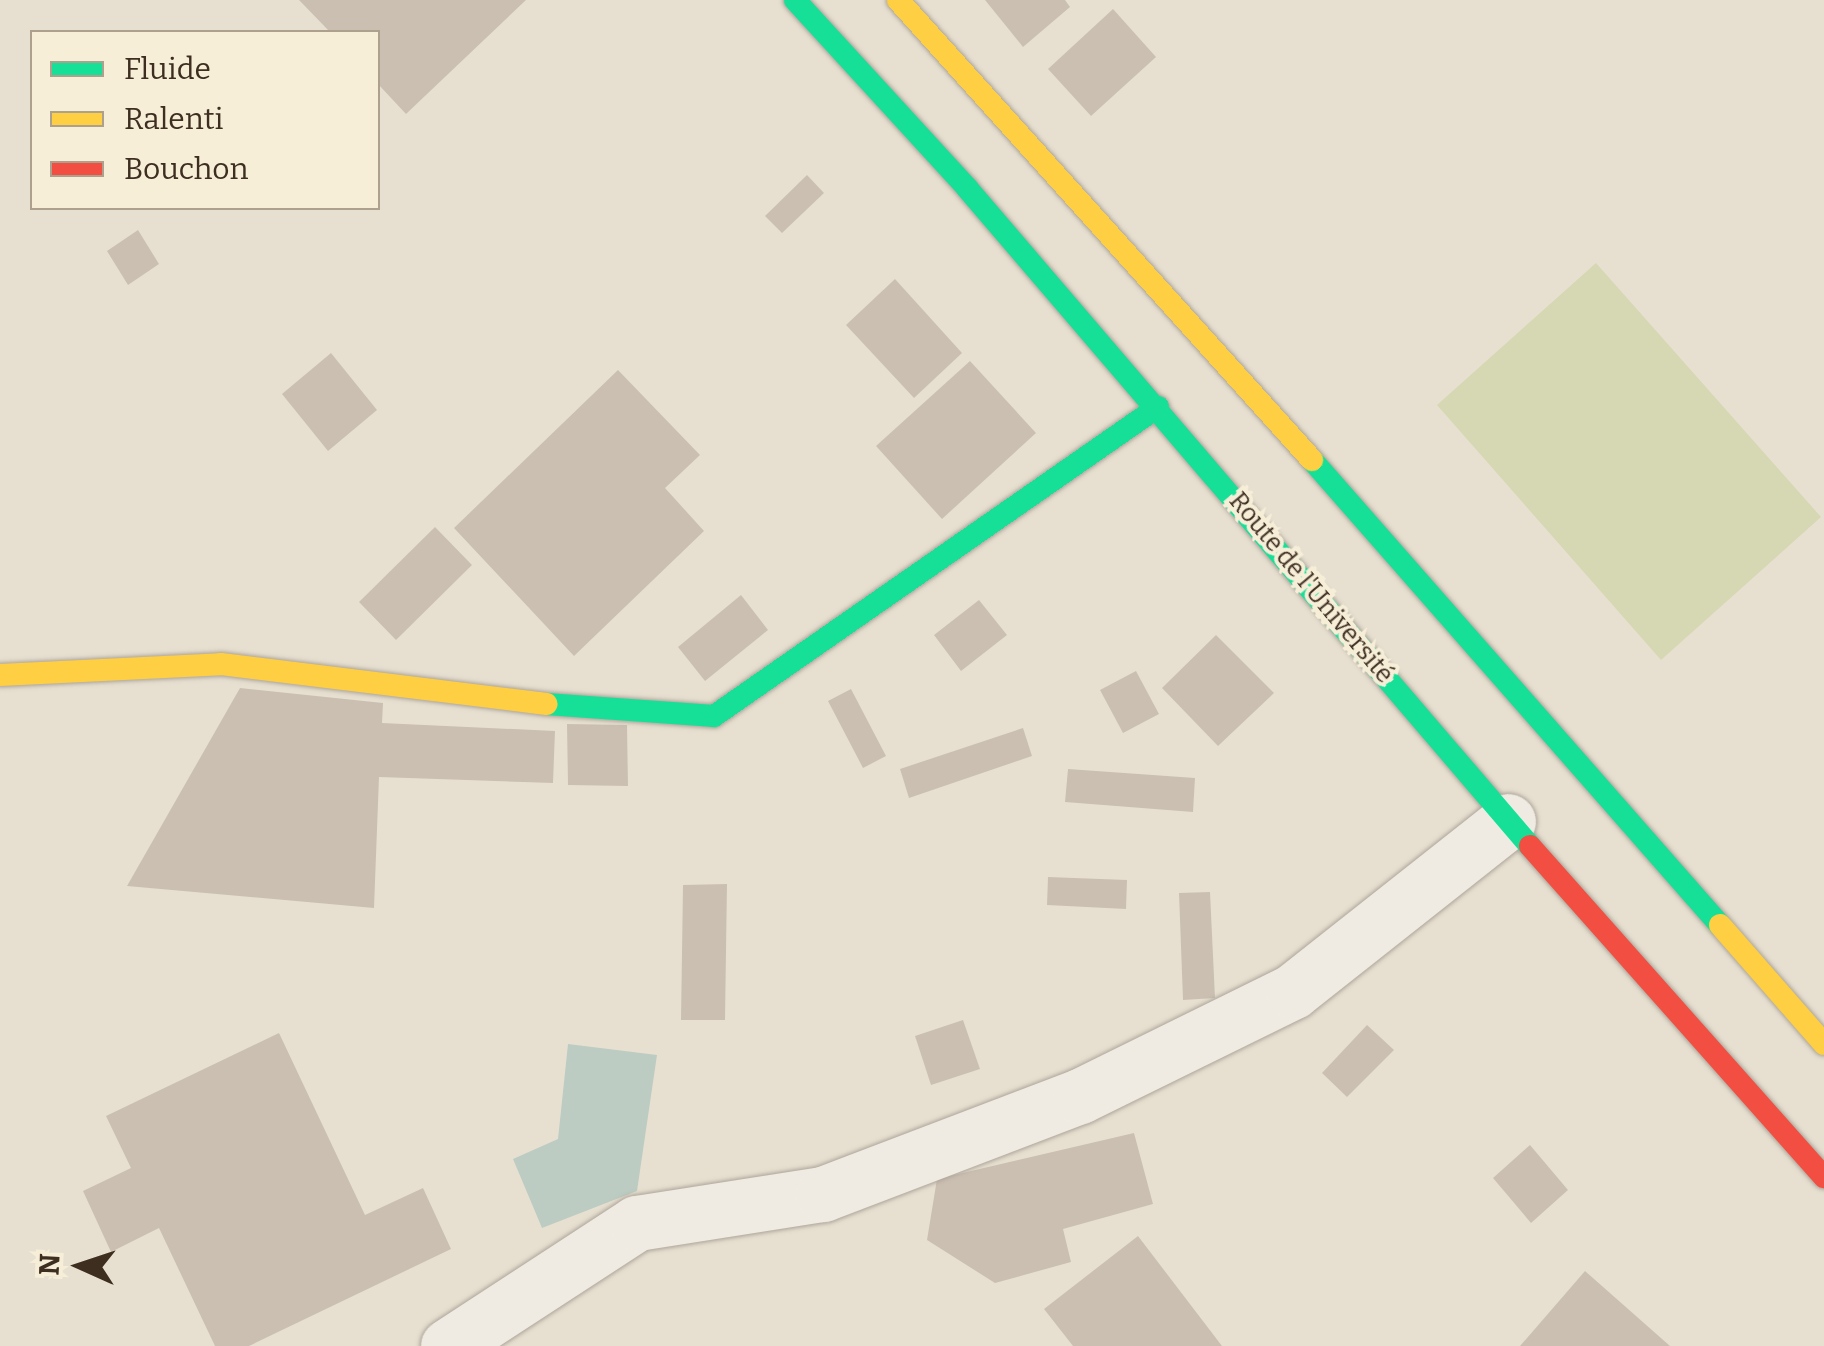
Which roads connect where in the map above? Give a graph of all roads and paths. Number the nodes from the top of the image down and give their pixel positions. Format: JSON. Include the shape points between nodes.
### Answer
{"nodes":[{"id":1,"x":795,"y":0,"type":"edge"},
{"id":2,"x":898,"y":0,"type":"edge"},
{"id":3,"x":1158,"y":407,"type":"junction"},
{"id":4,"x":0,"y":674,"type":"edge"},
{"id":5,"x":1508,"y":821,"type":"junction"},
{"id":6,"x":1824,"y":1044,"type":"edge"},
{"id":7,"x":1824,"y":1178,"type":"edge"},
{"id":8,"x":448,"y":1346,"type":"edge"}],
"edges":[{"from":1,"to":3,"type":"main road","name":"Route de l'Université"},
{"from":2,"to":6,"type":"main road"},
{"from":3,"to":4,"type":"main road","via":[[714,716],[626,714],[222,664]]},
{"from":3,"to":5,"type":"main road","name":"Route de l'Université"},
{"from":5,"to":7,"type":"main road","name":"Route de l'Université"},
{"from":5,"to":8,"type":"street","via":[[1294,991],[1080,1096],[823,1194],[636,1223]]}]}
